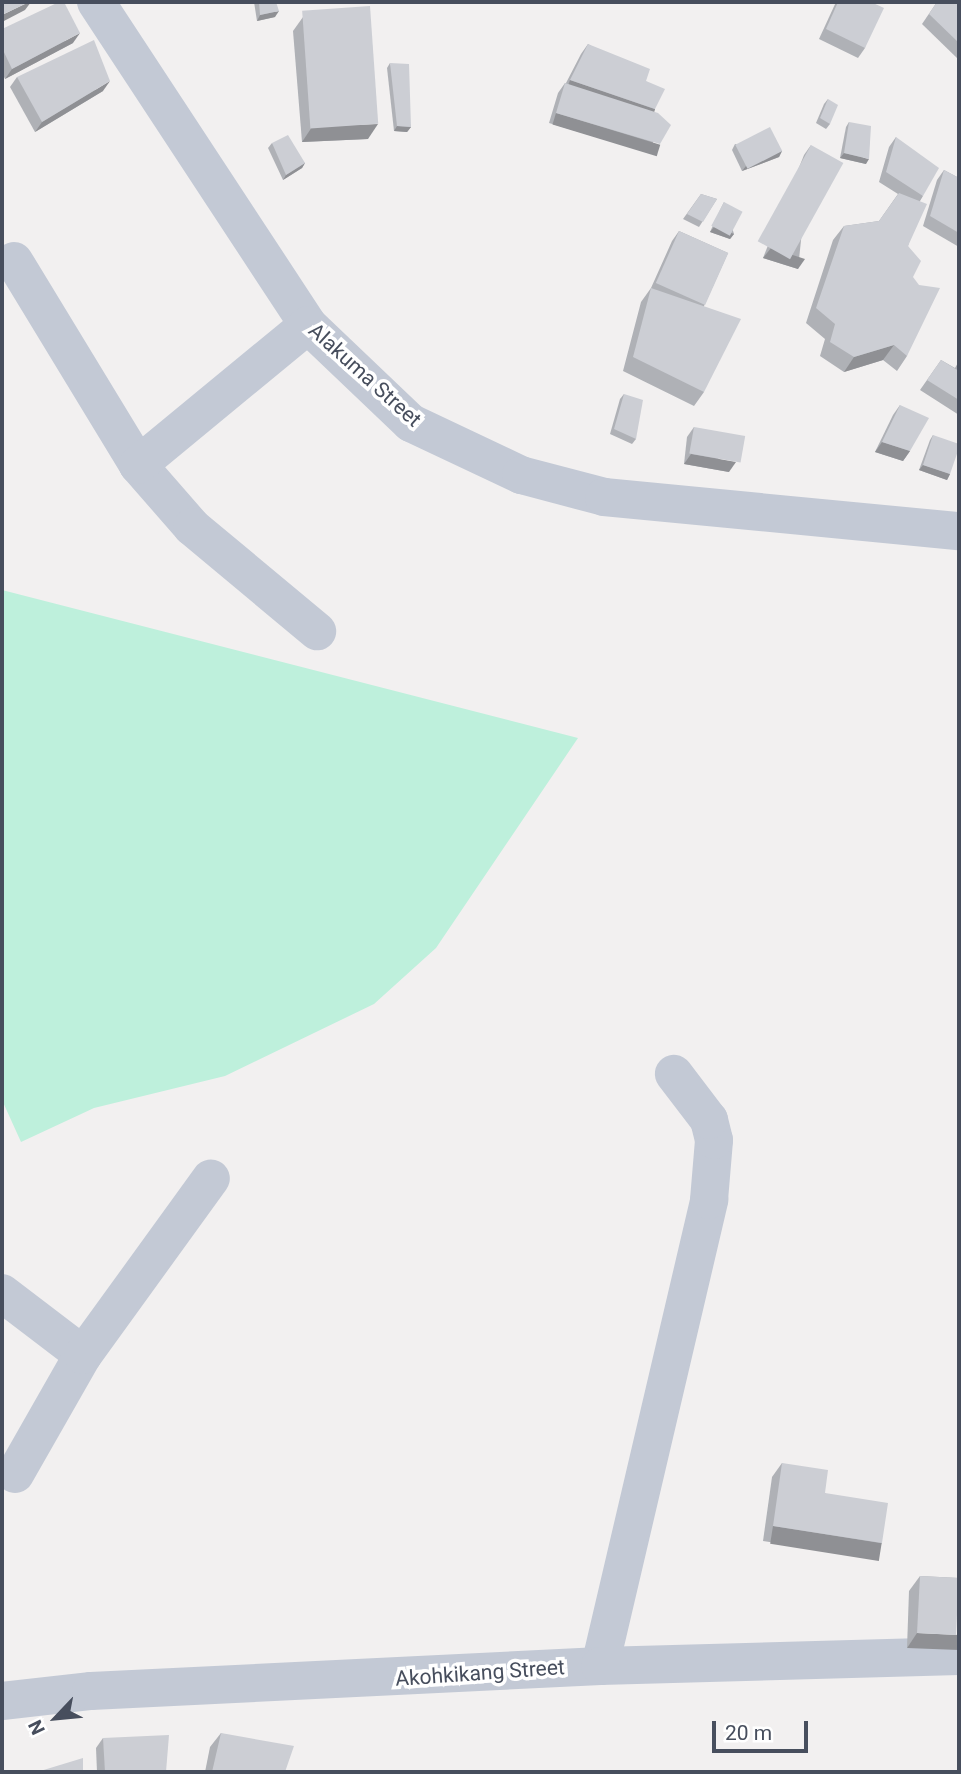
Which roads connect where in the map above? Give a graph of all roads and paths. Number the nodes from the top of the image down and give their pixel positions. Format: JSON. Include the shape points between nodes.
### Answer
{"nodes":[{"id":1,"x":96,"y":2,"type":"edge"},
{"id":2,"x":14,"y":261,"type":"dead end"},
{"id":3,"x":308,"y":326,"type":"junction"},
{"id":4,"x":138,"y":465,"type":"junction"},
{"id":5,"x":959,"y":531,"type":"edge"},
{"id":6,"x":317,"y":631,"type":"dead end"},
{"id":7,"x":674,"y":1074,"type":"dead end"},
{"id":8,"x":211,"y":1178,"type":"dead end"},
{"id":9,"x":2,"y":1293,"type":"edge"},
{"id":10,"x":83,"y":1355,"type":"junction"},
{"id":11,"x":6,"y":1479,"type":"edge"},
{"id":12,"x":959,"y":1656,"type":"edge"},
{"id":13,"x":600,"y":1665,"type":"junction"},
{"id":14,"x":2,"y":1701,"type":"edge"}],
"edges":[{"from":1,"to":3,"type":"street","name":"Alakuma Street"},
{"from":2,"to":4,"type":"street"},
{"from":3,"to":4,"type":"street"},
{"from":3,"to":5,"type":"street","name":"Alakuma Street","via":[[411,423],[521,475],[604,497]]},
{"from":4,"to":6,"type":"street","via":[[192,527]]},
{"from":7,"to":13,"type":"street","via":[[709,1120],[715,1140],[709,1200]]},
{"from":8,"to":10,"type":"street"},
{"from":9,"to":10,"type":"street"},
{"from":10,"to":11,"type":"street"},
{"from":12,"to":13,"type":"street","name":"Akohkikang Street"},
{"from":13,"to":14,"type":"street","name":"Akohkikang Street","via":[[91,1692]]}]}
